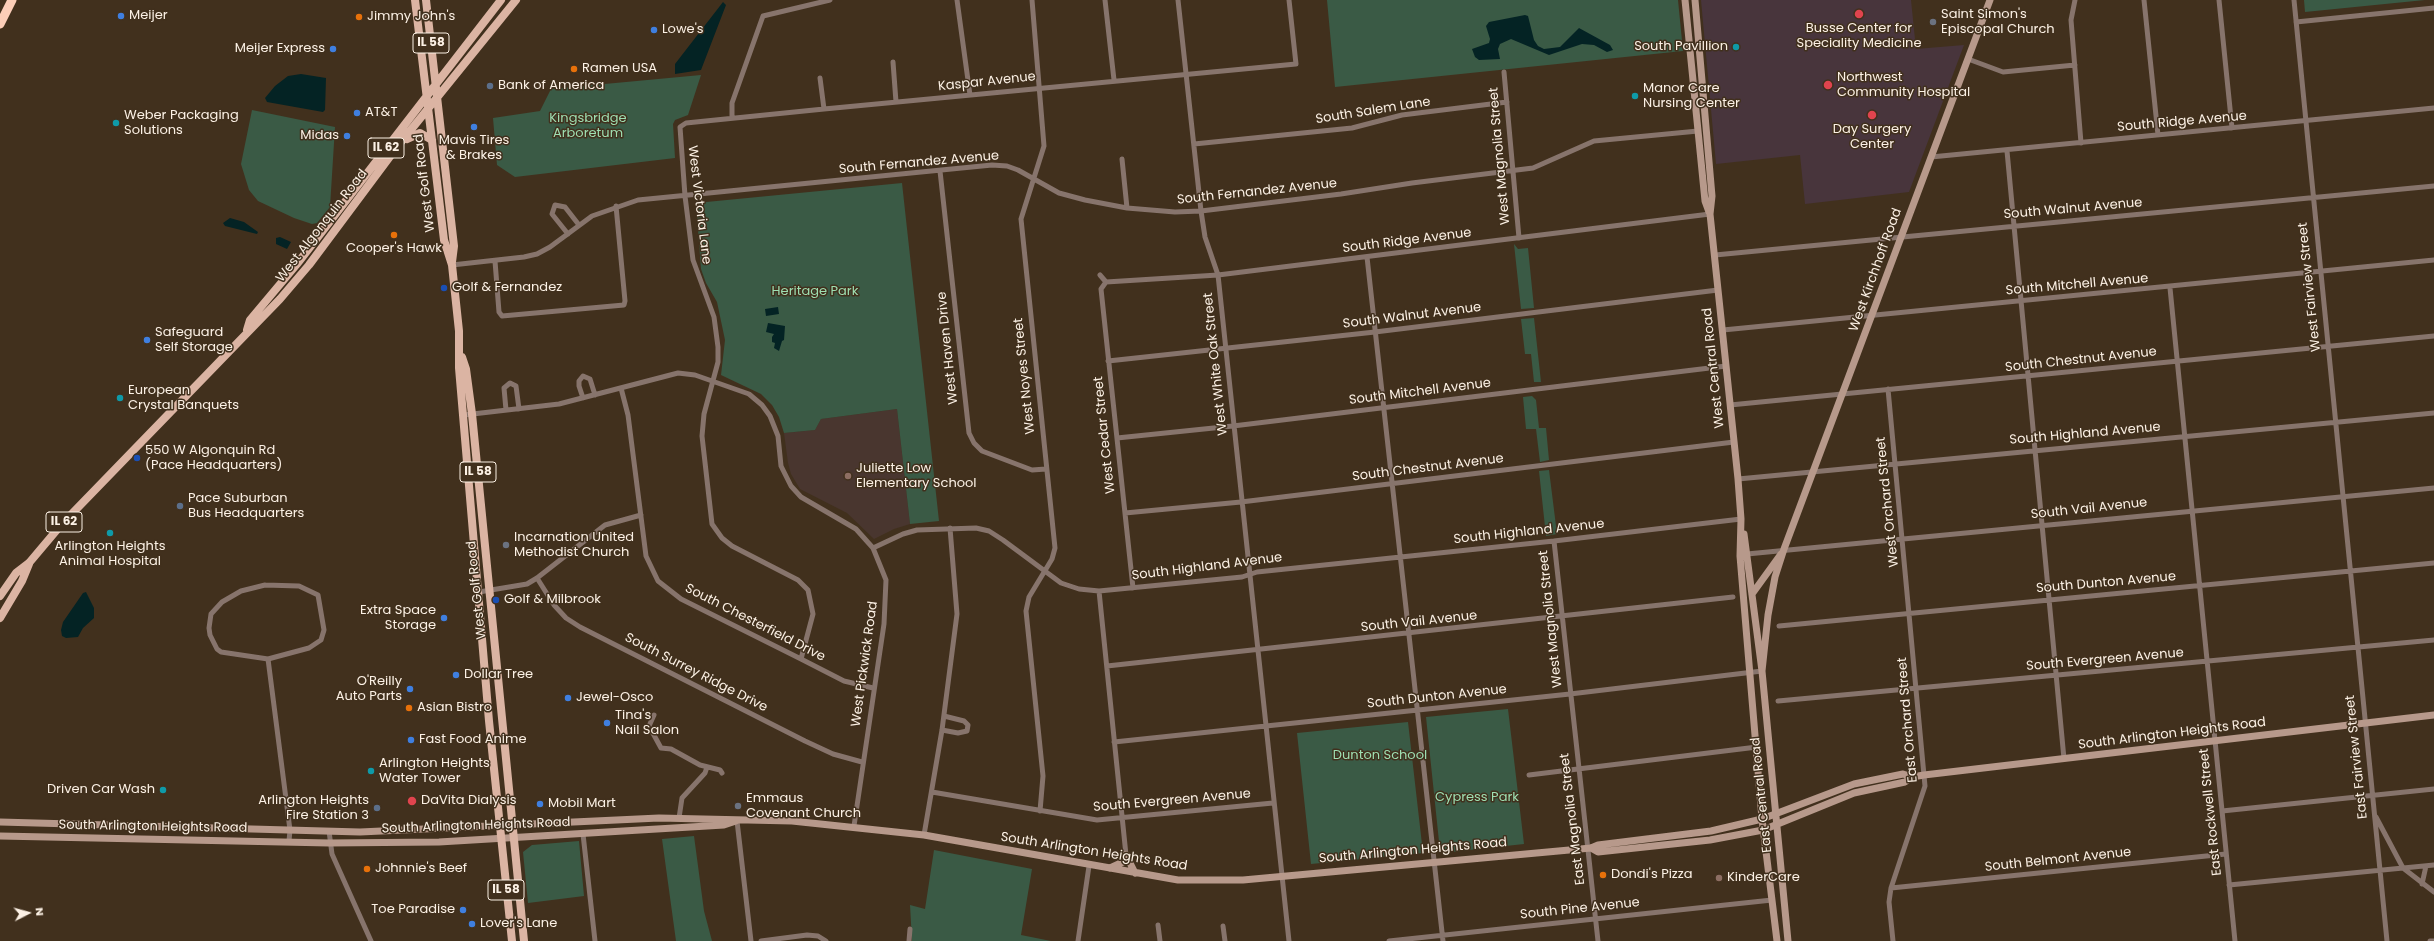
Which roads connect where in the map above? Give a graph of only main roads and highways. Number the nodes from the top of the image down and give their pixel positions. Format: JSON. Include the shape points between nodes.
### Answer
{"nodes":[{"id":1,"x":12,"y":0,"type":"edge"},
{"id":2,"x":415,"y":0,"type":"edge"},
{"id":3,"x":426,"y":0,"type":"edge"},
{"id":4,"x":501,"y":0,"type":"edge"},
{"id":5,"x":516,"y":0,"type":"edge"},
{"id":6,"x":1685,"y":0,"type":"edge"},
{"id":7,"x":1695,"y":0,"type":"edge"},
{"id":8,"x":1990,"y":0,"type":"edge"},
{"id":9,"x":0,"y":24,"type":"edge"},
{"id":10,"x":436,"y":85,"type":"junction"},
{"id":11,"x":427,"y":97,"type":"junction"},
{"id":12,"x":438,"y":98,"type":"junction"},
{"id":13,"x":428,"y":109,"type":"junction"},
{"id":14,"x":432,"y":140,"type":"junction"},
{"id":15,"x":401,"y":142,"type":"junction"},
{"id":16,"x":1710,"y":214,"type":"junction"},
{"id":17,"x":452,"y":265,"type":"junction"},
{"id":18,"x":247,"y":330,"type":"junction"},
{"id":19,"x":468,"y":415,"type":"junction"},
{"id":20,"x":1741,"y":519,"type":"junction"},
{"id":21,"x":1784,"y":549,"type":"junction"},
{"id":22,"x":29,"y":563,"type":"junction"},
{"id":23,"x":1752,"y":593,"type":"junction"},
{"id":24,"x":0,"y":596,"type":"edge"},
{"id":25,"x":1745,"y":612,"type":"junction"},
{"id":26,"x":0,"y":618,"type":"edge"},
{"id":27,"x":1762,"y":671,"type":"junction"},
{"id":28,"x":1750,"y":672,"type":"joint"},
{"id":29,"x":2434,"y":715,"type":"edge"},
{"id":30,"x":1912,"y":777,"type":"junction"},
{"id":31,"x":1776,"y":814,"type":"junction"},
{"id":32,"x":1762,"y":819,"type":"junction"},
{"id":33,"x":737,"y":820,"type":"junction"},
{"id":34,"x":0,"y":822,"type":"edge"},
{"id":35,"x":1777,"y":825,"type":"junction"},
{"id":36,"x":500,"y":826,"type":"junction"},
{"id":37,"x":511,"y":826,"type":"junction"},
{"id":38,"x":1763,"y":830,"type":"junction"},
{"id":39,"x":0,"y":836,"type":"edge"},
{"id":40,"x":512,"y":838,"type":"junction"},
{"id":41,"x":500,"y":839,"type":"junction"},
{"id":42,"x":1590,"y":848,"type":"junction"},
{"id":43,"x":1109,"y":869,"type":"junction"},
{"id":44,"x":1135,"y":873,"type":"junction"},
{"id":45,"x":512,"y":941,"type":"edge"},
{"id":46,"x":524,"y":941,"type":"edge"},
{"id":47,"x":1777,"y":941,"type":"edge"},
{"id":48,"x":1788,"y":941,"type":"edge"}],
"edges":[{"from":1,"to":9,"type":"highway"},
{"from":2,"to":11,"type":"main road","number":"IL 58"},
{"from":3,"to":10,"type":"main road","number":"IL 58"},
{"from":4,"to":10,"type":"main road","name":"West Algonquin Road","number":"IL 62"},
{"from":5,"to":12,"type":"main road","name":"West Algonquin Road","number":"IL 62"},
{"from":6,"to":16,"type":"main road","name":"West Central Road","via":[[1705,201]]},
{"from":7,"to":16,"type":"main road","name":"West Central Road","via":[[1712,196]]},
{"from":8,"to":21,"type":"main road","name":"West Kirchhoff Road"},
{"from":10,"to":11,"type":"main road","name":"West Algonquin Road","number":"IL 62"},
{"from":10,"to":12,"type":"main road","number":"IL 58"},
{"from":11,"to":13,"type":"main road","name":"West Golf Road","number":"IL 58"},
{"from":11,"to":18,"type":"main road","name":"West Algonquin Road","number":"IL 62","via":[[250,320]]},
{"from":12,"to":13,"type":"main road","name":"West Algonquin Road","number":"IL 62"},
{"from":12,"to":17,"type":"main road","name":"West Golf Road","number":"IL 58","via":[[454,246]]},
{"from":13,"to":14,"type":"main road","name":"West Golf Road","number":"IL 58"},
{"from":13,"to":15,"type":"main road","name":"West Algonquin Road","number":"IL 62"},
{"from":14,"to":15,"type":"main road","via":[[420,134]]},
{"from":14,"to":17,"type":"main road","name":"West Golf Road","number":"IL 58","via":[[444,240]]},
{"from":15,"to":18,"type":"main road","name":"West Algonquin Road","number":"IL 62","via":[[309,265],[264,317]]},
{"from":16,"to":20,"type":"main road","name":"West Central Road"},
{"from":17,"to":19,"type":"main road","name":"West Golf Road","number":"IL 58","via":[[461,354],[466,369]]},
{"from":18,"to":22,"type":"main road","name":"West Algonquin Road","number":"IL 62","via":[[62,523]]},
{"from":19,"to":36,"type":"main road","name":"West Golf Road","number":"IL 58","via":[[479,592]]},
{"from":19,"to":37,"type":"main road","name":"West Golf Road","number":"IL 58","via":[[490,591]]},
{"from":20,"to":23,"type":"main road","name":"West Central Road"},
{"from":20,"to":25,"type":"main road","name":"West Central Road","via":[[1740,556]]},
{"from":21,"to":23,"type":"main road","name":"West Kirchhoff Road"},
{"from":21,"to":27,"type":"main road","name":"West Kirchhoff Road","via":[[1775,577],[1768,615]]},
{"from":22,"to":24,"type":"main road","name":"West Algonquin Road","number":"IL 62","via":[[16,573]]},
{"from":22,"to":26,"type":"main road","name":"West Algonquin Road","number":"IL 62","via":[[22,581]]},
{"from":23,"to":25,"type":"main road","name":"West Kirchhoff Road"},
{"from":23,"to":27,"type":"main road","name":"West Central Road"},
{"from":25,"to":28,"type":"main road","name":"West Central Road"},
{"from":27,"to":31,"type":"main road","name":"East Central Road"},
{"from":28,"to":32,"type":"main road","name":"East Central Road"},
{"from":29,"to":30,"type":"main road","name":"South Arlington Heights Road"},
{"from":30,"to":31,"type":"main road","name":"South Arlington Heights Road","via":[[1903,774],[1854,784]]},
{"from":30,"to":35,"type":"main road","name":"South Arlington Heights Road","via":[[1905,782],[1854,793]]},
{"from":31,"to":32,"type":"main road","name":"South Arlington Heights Road"},
{"from":31,"to":35,"type":"main road","name":"East Central Road"},
{"from":32,"to":38,"type":"main road","name":"East Central Road"},
{"from":32,"to":42,"type":"main road","name":"South Arlington Heights Road","via":[[1710,831]]},
{"from":33,"to":37,"type":"main road","name":"South Arlington Heights Road","via":[[680,818]]},
{"from":33,"to":40,"type":"main road","name":"South Arlington Heights Road","via":[[724,825]]},
{"from":33,"to":43,"type":"main road","name":"South Arlington Heights Road","via":[[792,821],[924,835]]},
{"from":34,"to":36,"type":"main road","name":"South Arlington Heights Road","via":[[329,831]]},
{"from":35,"to":38,"type":"main road","name":"South Arlington Heights Road"},
{"from":35,"to":48,"type":"main road","name":"East Central Road"},
{"from":36,"to":37,"type":"main road","name":"South Arlington Heights Road"},
{"from":36,"to":41,"type":"main road","number":"IL 58"},
{"from":37,"to":40,"type":"main road","number":"IL 58"},
{"from":38,"to":42,"type":"main road","name":"South Arlington Heights Road","via":[[1716,839],[1598,852]]},
{"from":38,"to":47,"type":"main road","name":"East Central Road"},
{"from":39,"to":41,"type":"main road","name":"South Arlington Heights Road","via":[[330,842]]},
{"from":40,"to":41,"type":"main road","name":"South Arlington Heights Road"},
{"from":40,"to":46,"type":"main road","number":"IL 58"},
{"from":41,"to":45,"type":"main road","number":"IL 58"},
{"from":42,"to":44,"type":"main road","name":"South Arlington Heights Road","via":[[1243,880],[1178,880]]},
{"from":43,"to":44,"type":"main road","name":"South Arlington Heights Road"},
{"from":43,"to":44,"type":"main road","via":[[1123,862],[1126,855]]}]}
